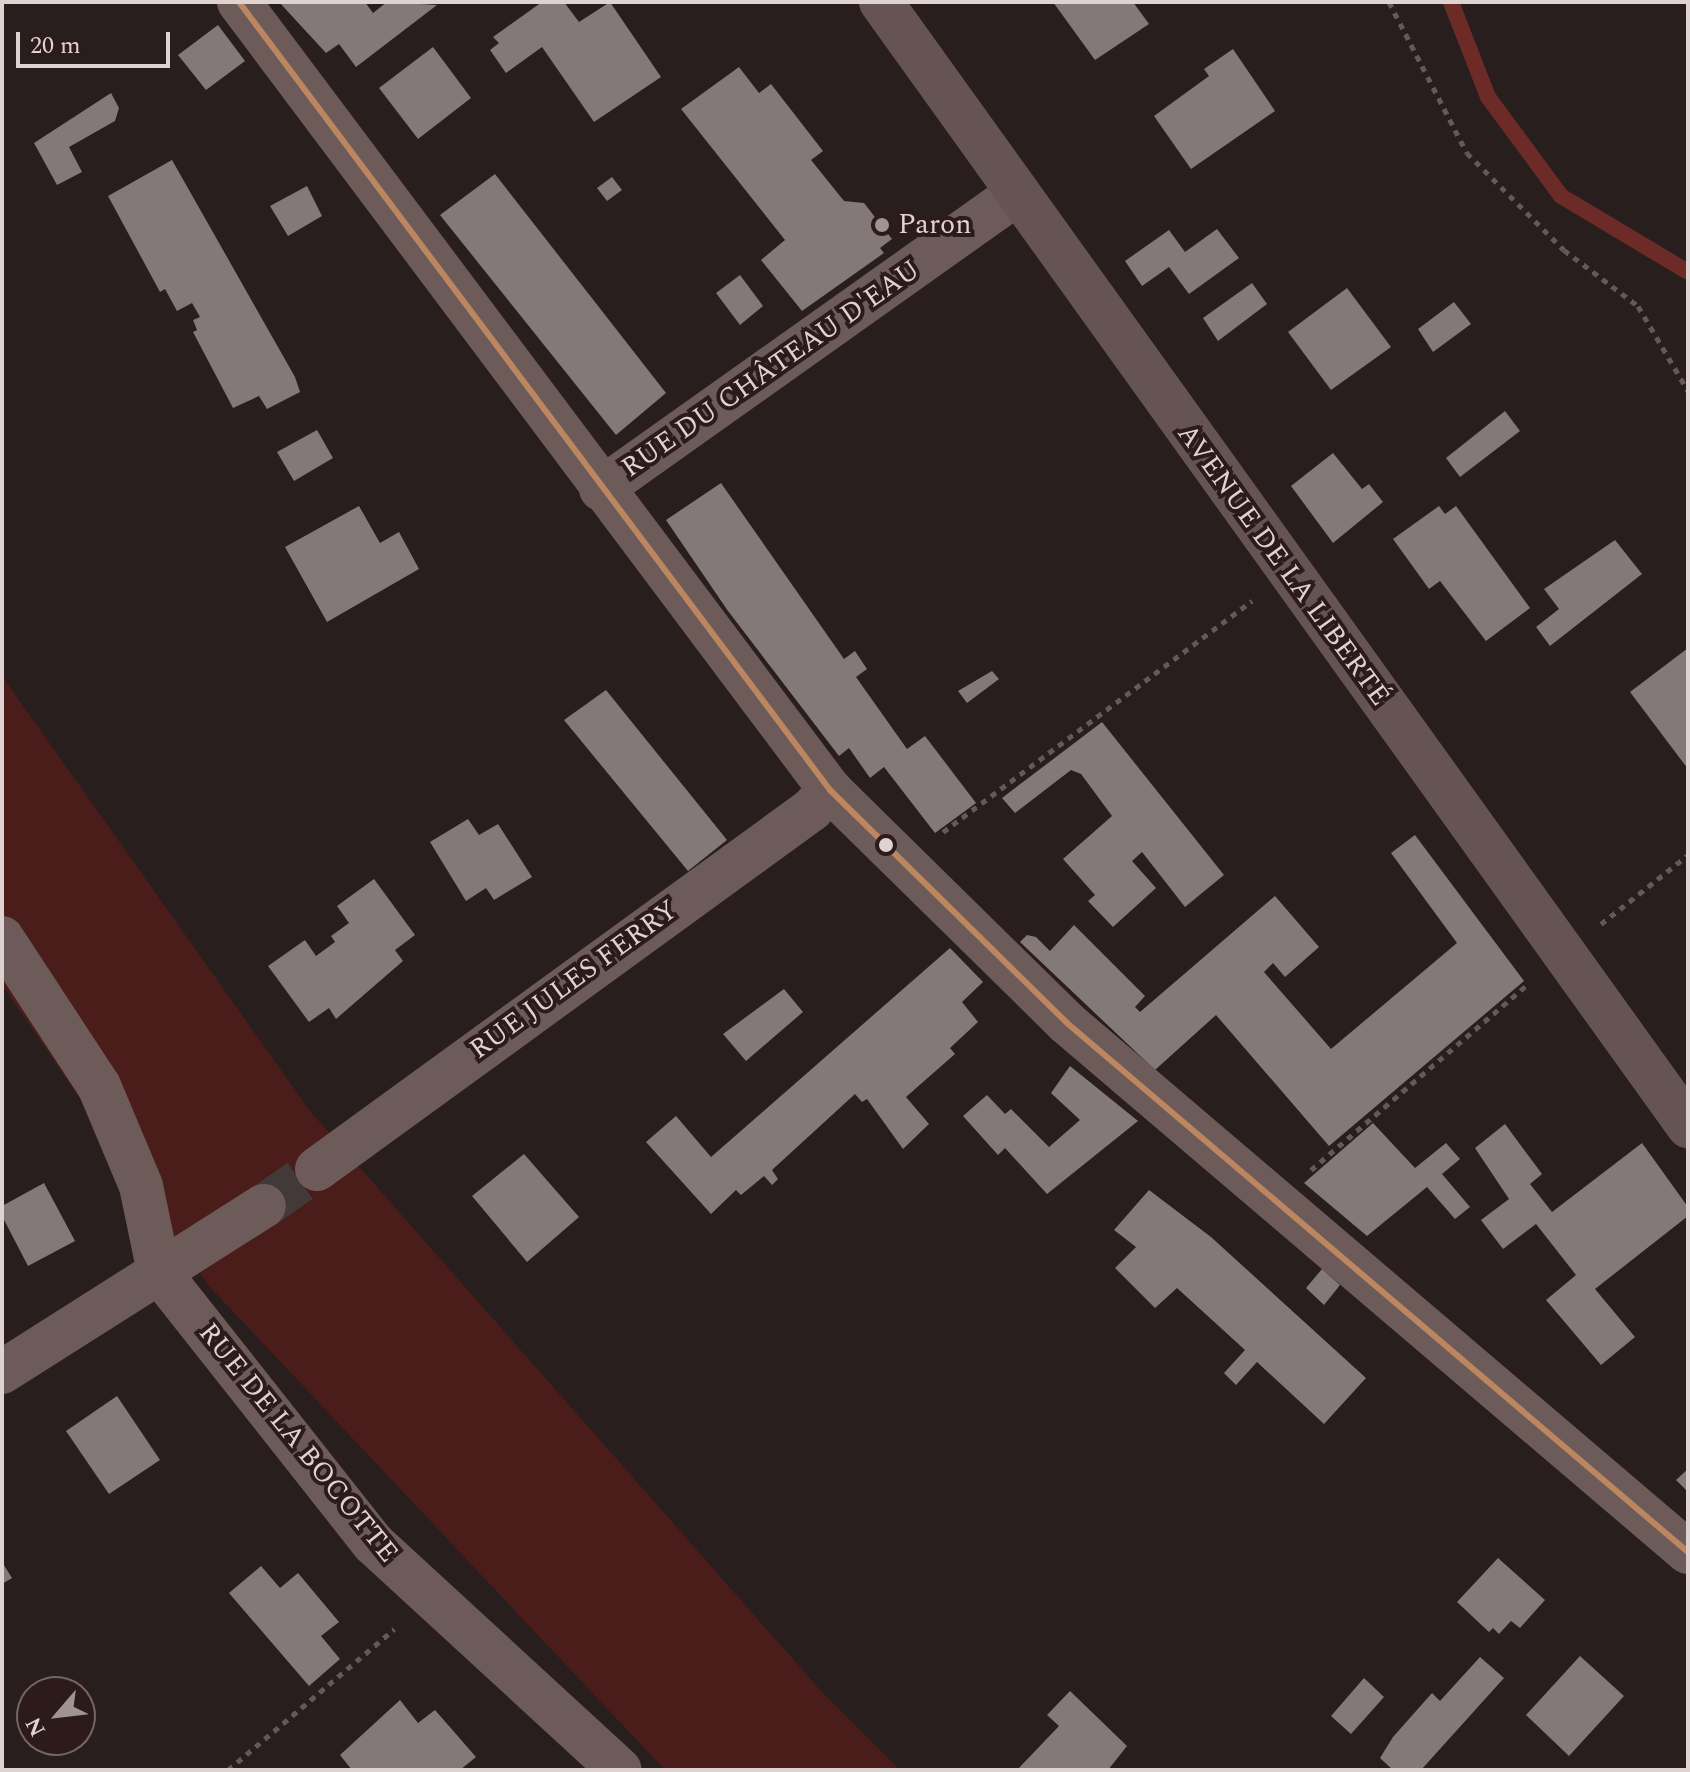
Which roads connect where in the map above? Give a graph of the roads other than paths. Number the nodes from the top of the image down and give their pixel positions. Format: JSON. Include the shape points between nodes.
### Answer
{"nodes":[{"id":1,"x":239,"y":2,"type":"edge"},
{"id":2,"x":881,"y":2,"type":"edge"},
{"id":3,"x":1018,"y":193,"type":"junction"},
{"id":4,"x":601,"y":489,"type":"junction"},
{"id":5,"x":830,"y":790,"type":"junction"},
{"id":6,"x":2,"y":938,"type":"edge"},
{"id":7,"x":1688,"y":1126,"type":"edge"},
{"id":8,"x":317,"y":1169,"type":"tunnel mouth"},
{"id":9,"x":264,"y":1206,"type":"tunnel mouth"},
{"id":10,"x":159,"y":1272,"type":"junction"},
{"id":11,"x":2,"y":1372,"type":"edge"},
{"id":12,"x":1688,"y":1552,"type":"edge"},
{"id":13,"x":620,"y":1770,"type":"edge"}],
"edges":[{"from":1,"to":4,"type":"street"},
{"from":2,"to":3,"type":"main road","name":"AVENUE DE LA LIBERTÉ"},
{"from":3,"to":4,"type":"street","name":"RUE DU CHÂTEAU D'EAU"},
{"from":3,"to":7,"type":"main road","name":"AVENUE DE LA LIBERTÉ"},
{"from":4,"to":5,"type":"street"},
{"from":5,"to":8,"type":"street","name":"RUE JULES FERRY","via":[[811,810]]},
{"from":5,"to":12,"type":"street","via":[[1067,1023]]},
{"from":6,"to":10,"type":"street","via":[[99,1086],[141,1186]]},
{"from":9,"to":10,"type":"street"},
{"from":10,"to":11,"type":"street"},
{"from":10,"to":13,"type":"street","name":"RUE DE LA BOCOTTE","via":[[373,1543]]}]}
